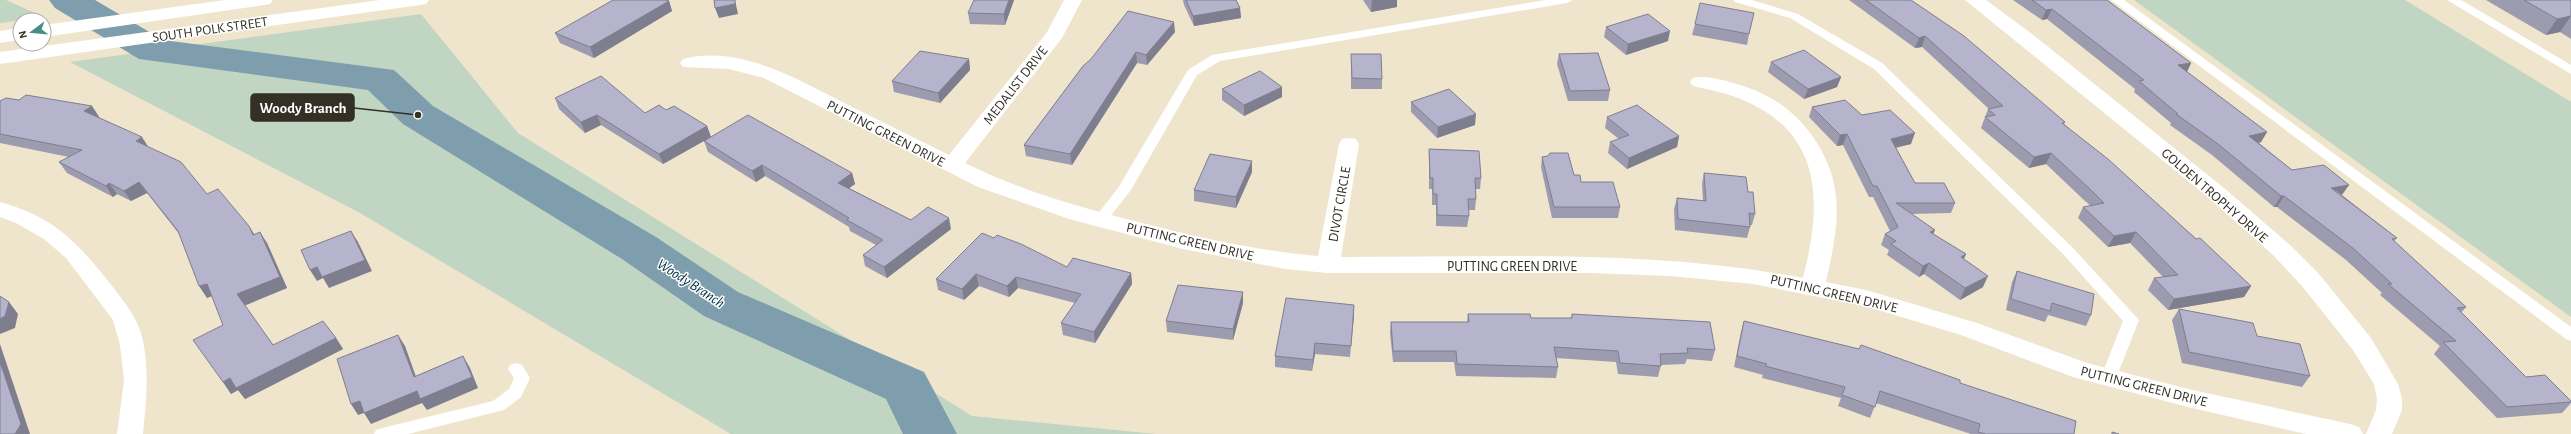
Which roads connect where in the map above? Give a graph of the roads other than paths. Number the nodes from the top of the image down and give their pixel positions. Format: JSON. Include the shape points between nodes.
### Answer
{"nodes":[{"id":1,"x":264,"y":0,"type":"edge"},
{"id":2,"x":420,"y":0,"type":"edge"},
{"id":3,"x":1073,"y":0,"type":"edge"},
{"id":4,"x":1567,"y":0,"type":"edge"},
{"id":5,"x":1739,"y":0,"type":"edge"},
{"id":6,"x":1974,"y":0,"type":"edge"},
{"id":7,"x":2117,"y":0,"type":"edge"},
{"id":8,"x":2453,"y":0,"type":"edge"},
{"id":9,"x":52,"y":30,"type":"edge"},
{"id":10,"x":12,"y":35,"type":"edge"},
{"id":11,"x":0,"y":37,"type":"edge"},
{"id":12,"x":9,"y":57,"type":"edge"},
{"id":13,"x":690,"y":63,"type":"dead end"},
{"id":14,"x":2571,"y":70,"type":"edge"},
{"id":15,"x":1700,"y":82,"type":"dead end"},
{"id":16,"x":1349,"y":144,"type":"dead end"},
{"id":17,"x":951,"y":166,"type":"junction"},
{"id":18,"x":0,"y":209,"type":"edge"},
{"id":19,"x":1100,"y":220,"type":"junction"},
{"id":20,"x":1328,"y":265,"type":"junction"},
{"id":21,"x":1813,"y":286,"type":"junction"},
{"id":22,"x":2571,"y":335,"type":"edge"},
{"id":23,"x":516,"y":369,"type":"dead end"},
{"id":24,"x":2109,"y":377,"type":"junction"},
{"id":25,"x":130,"y":434,"type":"edge"},
{"id":26,"x":382,"y":434,"type":"edge"},
{"id":27,"x":2350,"y":434,"type":"edge"},
{"id":28,"x":2379,"y":434,"type":"edge"}],
"edges":[{"from":1,"to":9,"type":"street","name":"SOUTH POLK STREET"},
{"from":2,"to":12,"type":"street","name":"SOUTH POLK STREET"},
{"from":3,"to":17,"type":"street","name":"MEDALIST DRIVE","via":[[1055,34]]},
{"from":4,"to":19,"type":"lane","via":[[1216,58],[1192,74],[1124,190]]},
{"from":5,"to":24,"type":"lane","via":[[1794,16],[1878,66],[2068,252],[2131,320]]},
{"from":6,"to":28,"type":"street","name":"GOLDEN TROPHY DRIVE","via":[[2012,27],[2163,150],[2277,248],[2324,294],[2352,330],[2386,385],[2391,410]]},
{"from":7,"to":22,"type":"lane"},
{"from":8,"to":14,"type":"lane"},
{"from":10,"to":11,"type":"street"},
{"from":13,"to":17,"type":"street","name":"PUTTING GREEN DRIVE","via":[[729,63],[771,74]]},
{"from":15,"to":21,"type":"street","via":[[1726,87],[1762,100],[1798,128],[1820,164],[1825,186],[1826,214],[1823,244]]},
{"from":16,"to":20,"type":"street","name":"DIVOT CIRCLE"},
{"from":17,"to":19,"type":"street","name":"PUTTING GREEN DRIVE","via":[[986,182]]},
{"from":18,"to":25,"type":"street","via":[[24,218],[52,234],[74,253],[124,318],[132,345],[136,381]]},
{"from":19,"to":20,"type":"street","name":"PUTTING GREEN DRIVE","via":[[1231,252]]},
{"from":20,"to":21,"type":"street","name":"PUTTING GREEN DRIVE","via":[[1671,268],[1753,276]]},
{"from":21,"to":24,"type":"street","name":"PUTTING GREEN DRIVE","via":[[1866,298],[1962,327],[2082,371]]},
{"from":23,"to":26,"type":"lane","via":[[522,378],[515,393],[498,406]]},
{"from":24,"to":27,"type":"street","name":"PUTTING GREEN DRIVE","via":[[2188,398]]}]}
